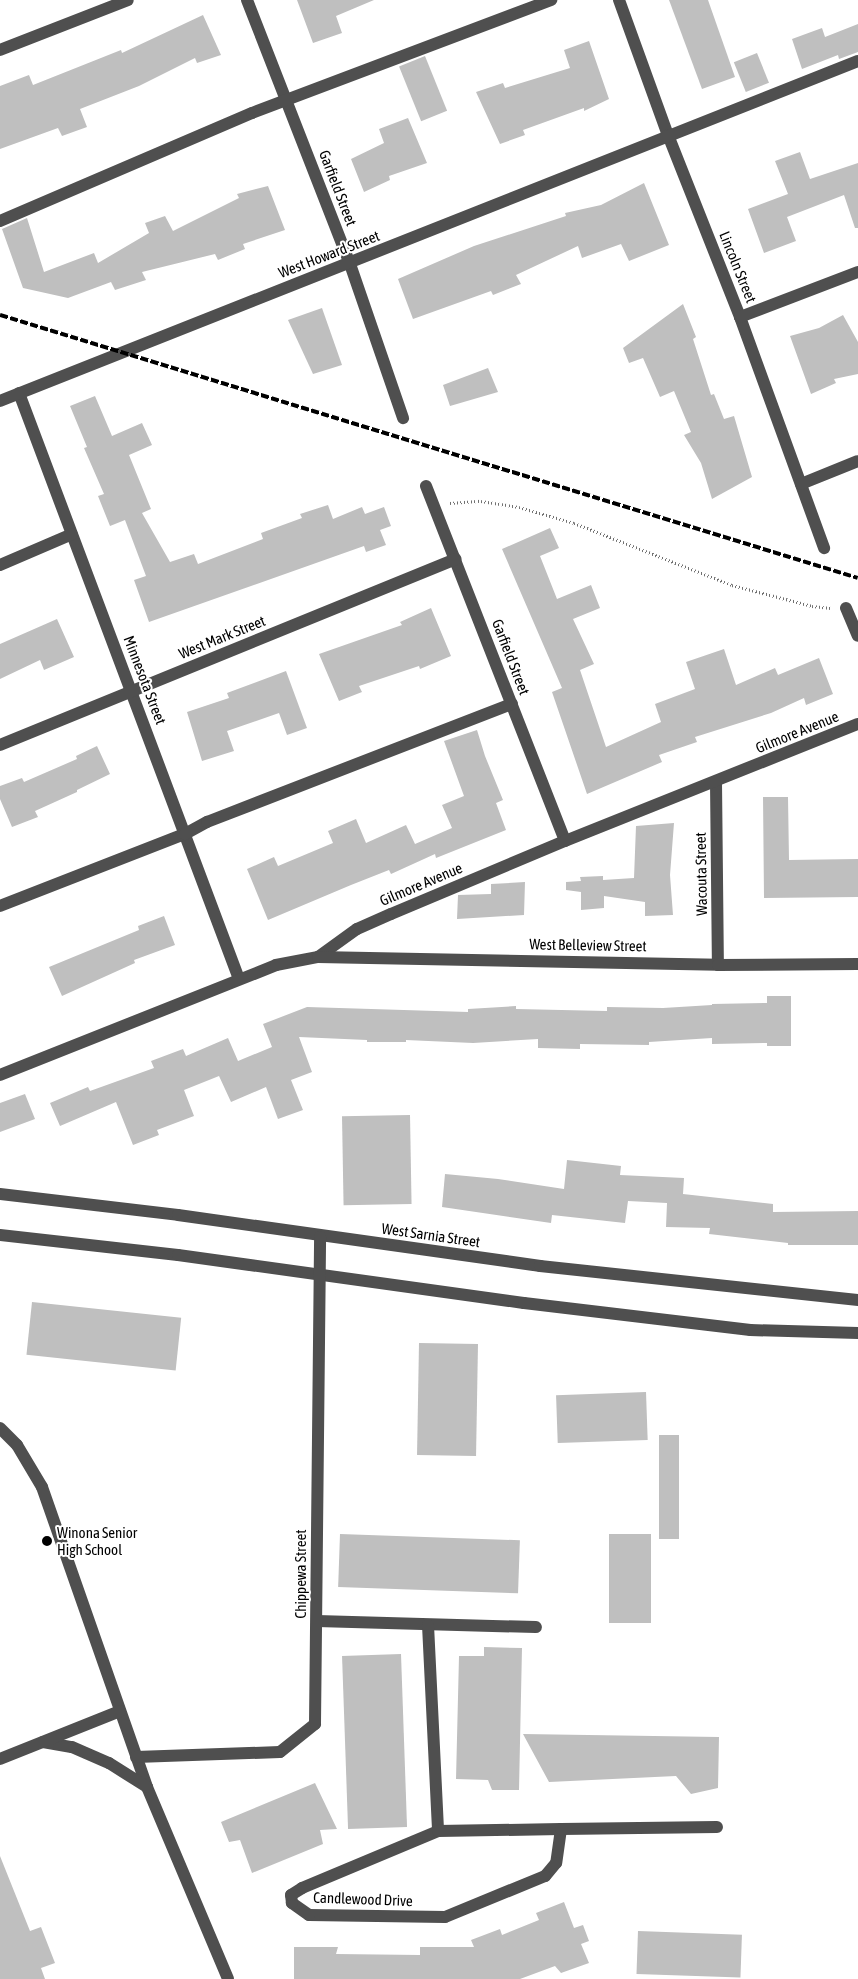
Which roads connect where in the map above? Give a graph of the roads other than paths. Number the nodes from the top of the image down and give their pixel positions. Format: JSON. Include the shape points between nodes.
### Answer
{"nodes":[{"id":1,"x":128,"y":0,"type":"edge"},
{"id":2,"x":247,"y":0,"type":"edge"},
{"id":3,"x":551,"y":0,"type":"edge"},
{"id":4,"x":619,"y":0,"type":"edge"},
{"id":5,"x":0,"y":50,"type":"edge"},
{"id":6,"x":858,"y":61,"type":"edge"},
{"id":7,"x":286,"y":100,"type":"junction"},
{"id":8,"x":668,"y":134,"type":"junction"},
{"id":9,"x":0,"y":221,"type":"edge"},
{"id":10,"x":350,"y":264,"type":"junction"},
{"id":11,"x":858,"y":272,"type":"edge"},
{"id":12,"x":740,"y":317,"type":"junction"},
{"id":13,"x":19,"y":393,"type":"junction"},
{"id":14,"x":0,"y":401,"type":"edge"},
{"id":15,"x":403,"y":418,"type":"dead end"},
{"id":16,"x":858,"y":462,"type":"edge"},
{"id":17,"x":800,"y":484,"type":"junction"},
{"id":18,"x":426,"y":486,"type":"dead end"},
{"id":19,"x":72,"y":534,"type":"junction"},
{"id":20,"x":824,"y":548,"type":"dead end"},
{"id":21,"x":455,"y":560,"type":"junction"},
{"id":22,"x":0,"y":565,"type":"edge"},
{"id":23,"x":846,"y":608,"type":"road end"},
{"id":24,"x":858,"y":636,"type":"edge"},
{"id":25,"x":132,"y":692,"type":"junction"},
{"id":26,"x":512,"y":704,"type":"junction"},
{"id":27,"x":858,"y":724,"type":"edge"},
{"id":28,"x":0,"y":745,"type":"edge"},
{"id":29,"x":716,"y":782,"type":"junction"},
{"id":30,"x":185,"y":834,"type":"junction"},
{"id":31,"x":565,"y":840,"type":"junction"},
{"id":32,"x":0,"y":906,"type":"edge"},
{"id":33,"x":318,"y":957,"type":"junction"},
{"id":34,"x":858,"y":964,"type":"edge"},
{"id":35,"x":718,"y":965,"type":"junction"},
{"id":36,"x":239,"y":980,"type":"junction"},
{"id":37,"x":0,"y":1075,"type":"edge"},
{"id":38,"x":0,"y":1194,"type":"edge"},
{"id":39,"x":0,"y":1235,"type":"edge"},
{"id":40,"x":320,"y":1236,"type":"junction"},
{"id":41,"x":319,"y":1275,"type":"junction"},
{"id":42,"x":858,"y":1300,"type":"edge"},
{"id":43,"x":858,"y":1333,"type":"edge"},
{"id":44,"x":0,"y":1428,"type":"edge"},
{"id":45,"x":317,"y":1622,"type":"junction"},
{"id":46,"x":428,"y":1625,"type":"junction"},
{"id":47,"x":536,"y":1627,"type":"dead end"},
{"id":48,"x":120,"y":1711,"type":"junction"},
{"id":49,"x":43,"y":1742,"type":"junction"},
{"id":50,"x":136,"y":1757,"type":"junction"},
{"id":51,"x":0,"y":1759,"type":"edge"},
{"id":52,"x":147,"y":1787,"type":"junction"},
{"id":53,"x":717,"y":1827,"type":"dead end"},
{"id":54,"x":561,"y":1829,"type":"junction"},
{"id":55,"x":438,"y":1831,"type":"junction"},
{"id":56,"x":228,"y":1979,"type":"edge"}],
"edges":[{"from":1,"to":5,"type":"street"},
{"from":2,"to":7,"type":"street","name":"Garfield Street"},
{"from":3,"to":7,"type":"street"},
{"from":4,"to":8,"type":"street","name":"Lincoln Street"},
{"from":6,"to":8,"type":"street","name":"West Howard Street"},
{"from":7,"to":9,"type":"street"},
{"from":7,"to":10,"type":"street","name":"Garfield Street"},
{"from":8,"to":10,"type":"street","name":"West Howard Street"},
{"from":8,"to":12,"type":"street","name":"Lincoln Street"},
{"from":10,"to":13,"type":"street","name":"West Howard Street"},
{"from":10,"to":15,"type":"street","name":"Garfield Street"},
{"from":11,"to":12,"type":"street"},
{"from":12,"to":17,"type":"street","name":"Lincoln Street"},
{"from":13,"to":14,"type":"street","name":"West Howard Street"},
{"from":13,"to":19,"type":"street","name":"Minnesota Street"},
{"from":16,"to":17,"type":"street"},
{"from":17,"to":20,"type":"street","name":"Lincoln Street"},
{"from":18,"to":21,"type":"street","name":"Garfield Street"},
{"from":19,"to":22,"type":"street"},
{"from":19,"to":25,"type":"street","name":"Minnesota Street"},
{"from":21,"to":25,"type":"street","name":"West Mark Street"},
{"from":21,"to":26,"type":"street","name":"Garfield Street"},
{"from":23,"to":24,"type":"street"},
{"from":25,"to":28,"type":"street","name":"West Mark Street"},
{"from":25,"to":30,"type":"street","name":"Minnesota Street"},
{"from":26,"to":30,"type":"street","via":[[207,822]]},
{"from":26,"to":31,"type":"street","name":"Garfield Street"},
{"from":27,"to":29,"type":"street","name":"Gilmore Avenue"},
{"from":29,"to":31,"type":"street","name":"Gilmore Avenue"},
{"from":29,"to":35,"type":"street","name":"Wacouta Street"},
{"from":30,"to":32,"type":"street"},
{"from":30,"to":36,"type":"street","name":"Minnesota Street"},
{"from":31,"to":33,"type":"street","name":"Gilmore Avenue","via":[[357,929]]},
{"from":33,"to":35,"type":"street","name":"West Belleview Street"},
{"from":33,"to":36,"type":"street","name":"Gilmore Avenue","via":[[276,965]]},
{"from":34,"to":35,"type":"street","name":"West Belleview Street"},
{"from":36,"to":37,"type":"street","name":"Gilmore Avenue"},
{"from":38,"to":40,"type":"street","name":"West Sarnia Street"},
{"from":39,"to":41,"type":"street"},
{"from":40,"to":41,"type":"street","name":"Chippewa Street"},
{"from":40,"to":42,"type":"street","name":"West Sarnia Street","via":[[540,1266]]},
{"from":41,"to":43,"type":"street","via":[[750,1330]]},
{"from":41,"to":45,"type":"street","name":"Chippewa Street"},
{"from":44,"to":48,"type":"street","via":[[17,1445],[42,1488]]},
{"from":45,"to":46,"type":"street"},
{"from":45,"to":50,"type":"street","name":"Chippewa Street","via":[[315,1724],[280,1752]]},
{"from":46,"to":47,"type":"street"},
{"from":46,"to":55,"type":"street"},
{"from":48,"to":49,"type":"street"},
{"from":48,"to":50,"type":"street"},
{"from":49,"to":51,"type":"street"},
{"from":49,"to":52,"type":"street","via":[[72,1747],[109,1763]]},
{"from":50,"to":52,"type":"street"},
{"from":52,"to":56,"type":"street"},
{"from":53,"to":54,"type":"street","name":"Candlewood Drive"},
{"from":54,"to":55,"type":"street","name":"Candlewood Drive"},
{"from":54,"to":55,"type":"street","name":"Candlewood Drive","via":[[556,1863],[545,1876],[445,1917],[309,1915],[292,1903],[292,1894],[302,1888]]}]}
